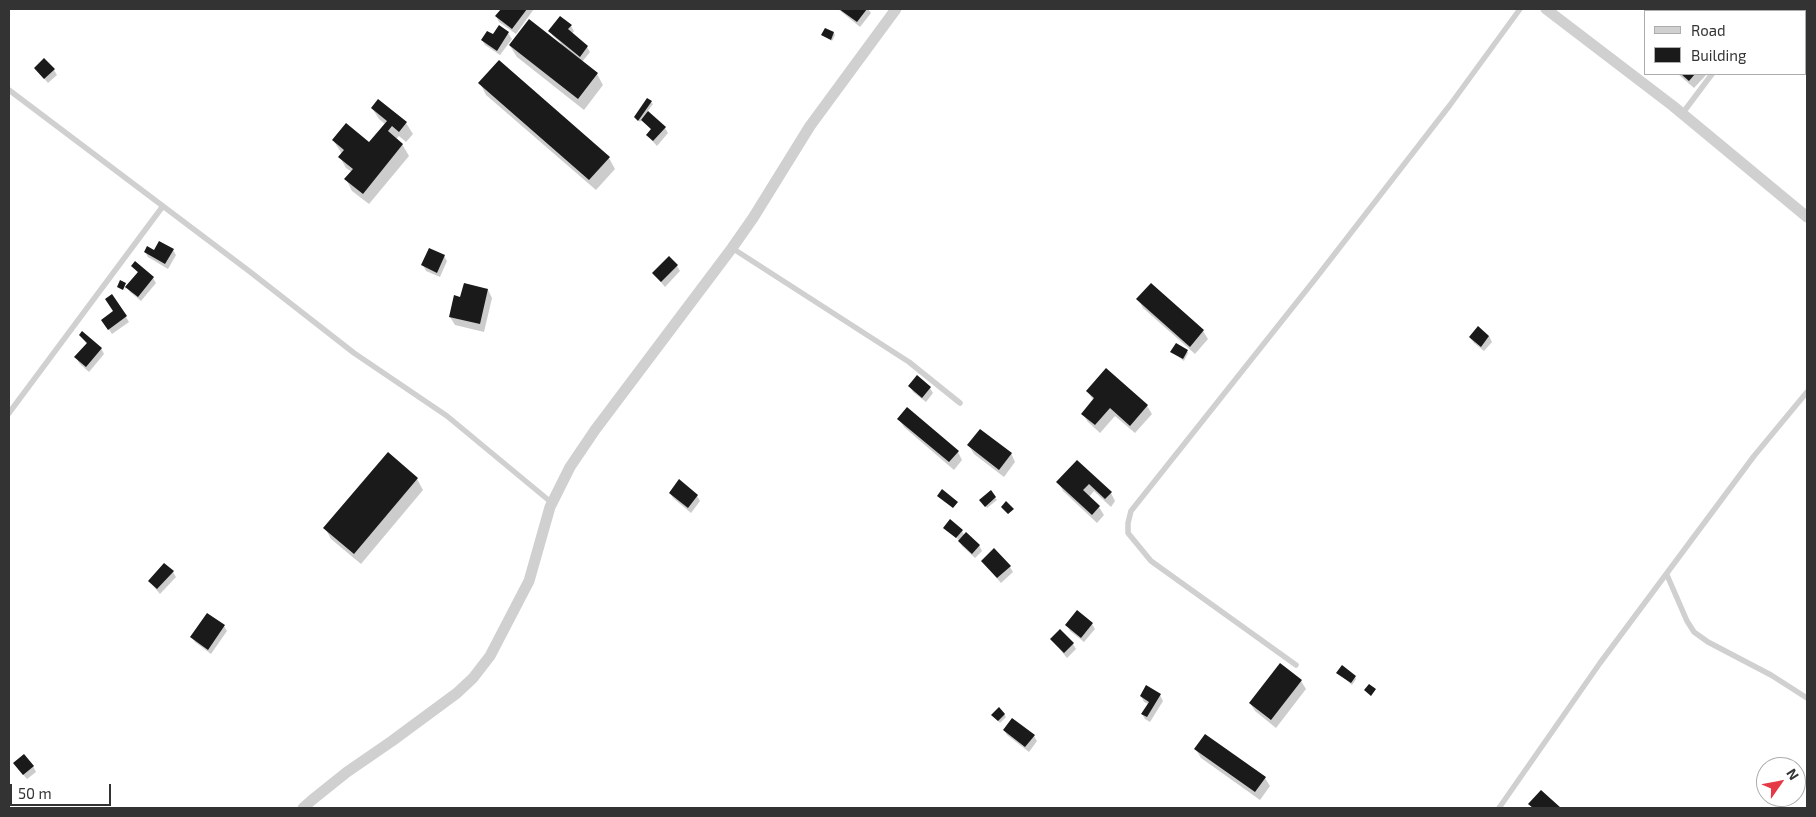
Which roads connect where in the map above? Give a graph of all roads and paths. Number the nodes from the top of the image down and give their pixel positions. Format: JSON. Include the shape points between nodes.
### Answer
{"nodes":[{"id":1,"x":896,"y":9,"type":"edge"},
{"id":2,"x":1520,"y":9,"type":"edge"},
{"id":3,"x":1546,"y":9,"type":"edge"},
{"id":4,"x":1711,"y":75,"type":"edge"},
{"id":5,"x":9,"y":90,"type":"edge"},
{"id":6,"x":1682,"y":114,"type":"junction"},
{"id":7,"x":163,"y":206,"type":"junction"},
{"id":8,"x":1807,"y":217,"type":"edge"},
{"id":9,"x":732,"y":248,"type":"junction"},
{"id":10,"x":1807,"y":392,"type":"edge"},
{"id":11,"x":960,"y":403,"type":"dead end"},
{"id":12,"x":9,"y":413,"type":"edge"},
{"id":13,"x":552,"y":503,"type":"junction"},
{"id":14,"x":1667,"y":575,"type":"junction"},
{"id":15,"x":1296,"y":665,"type":"dead end"},
{"id":16,"x":1807,"y":698,"type":"edge"},
{"id":17,"x":303,"y":808,"type":"edge"},
{"id":18,"x":1499,"y":808,"type":"edge"}],
"edges":[{"from":1,"to":9,"type":"street","via":[[810,126]]},
{"from":2,"to":15,"type":"lane","via":[[1316,278],[1131,511],[1128,533],[1151,561]]},
{"from":3,"to":6,"type":"street"},
{"from":4,"to":6,"type":"lane"},
{"from":5,"to":7,"type":"lane"},
{"from":6,"to":8,"type":"street"},
{"from":7,"to":12,"type":"lane"},
{"from":7,"to":13,"type":"lane","via":[[354,353],[447,416]]},
{"from":9,"to":11,"type":"lane","via":[[908,362]]},
{"from":9,"to":13,"type":"street","via":[[596,430],[570,467]]},
{"from":10,"to":14,"type":"lane","via":[[1754,456]]},
{"from":13,"to":17,"type":"street","via":[[529,581],[490,656],[473,678],[436,710],[347,772]]},
{"from":14,"to":16,"type":"lane","via":[[1694,632]]},
{"from":14,"to":18,"type":"lane","via":[[1595,670]]}]}
